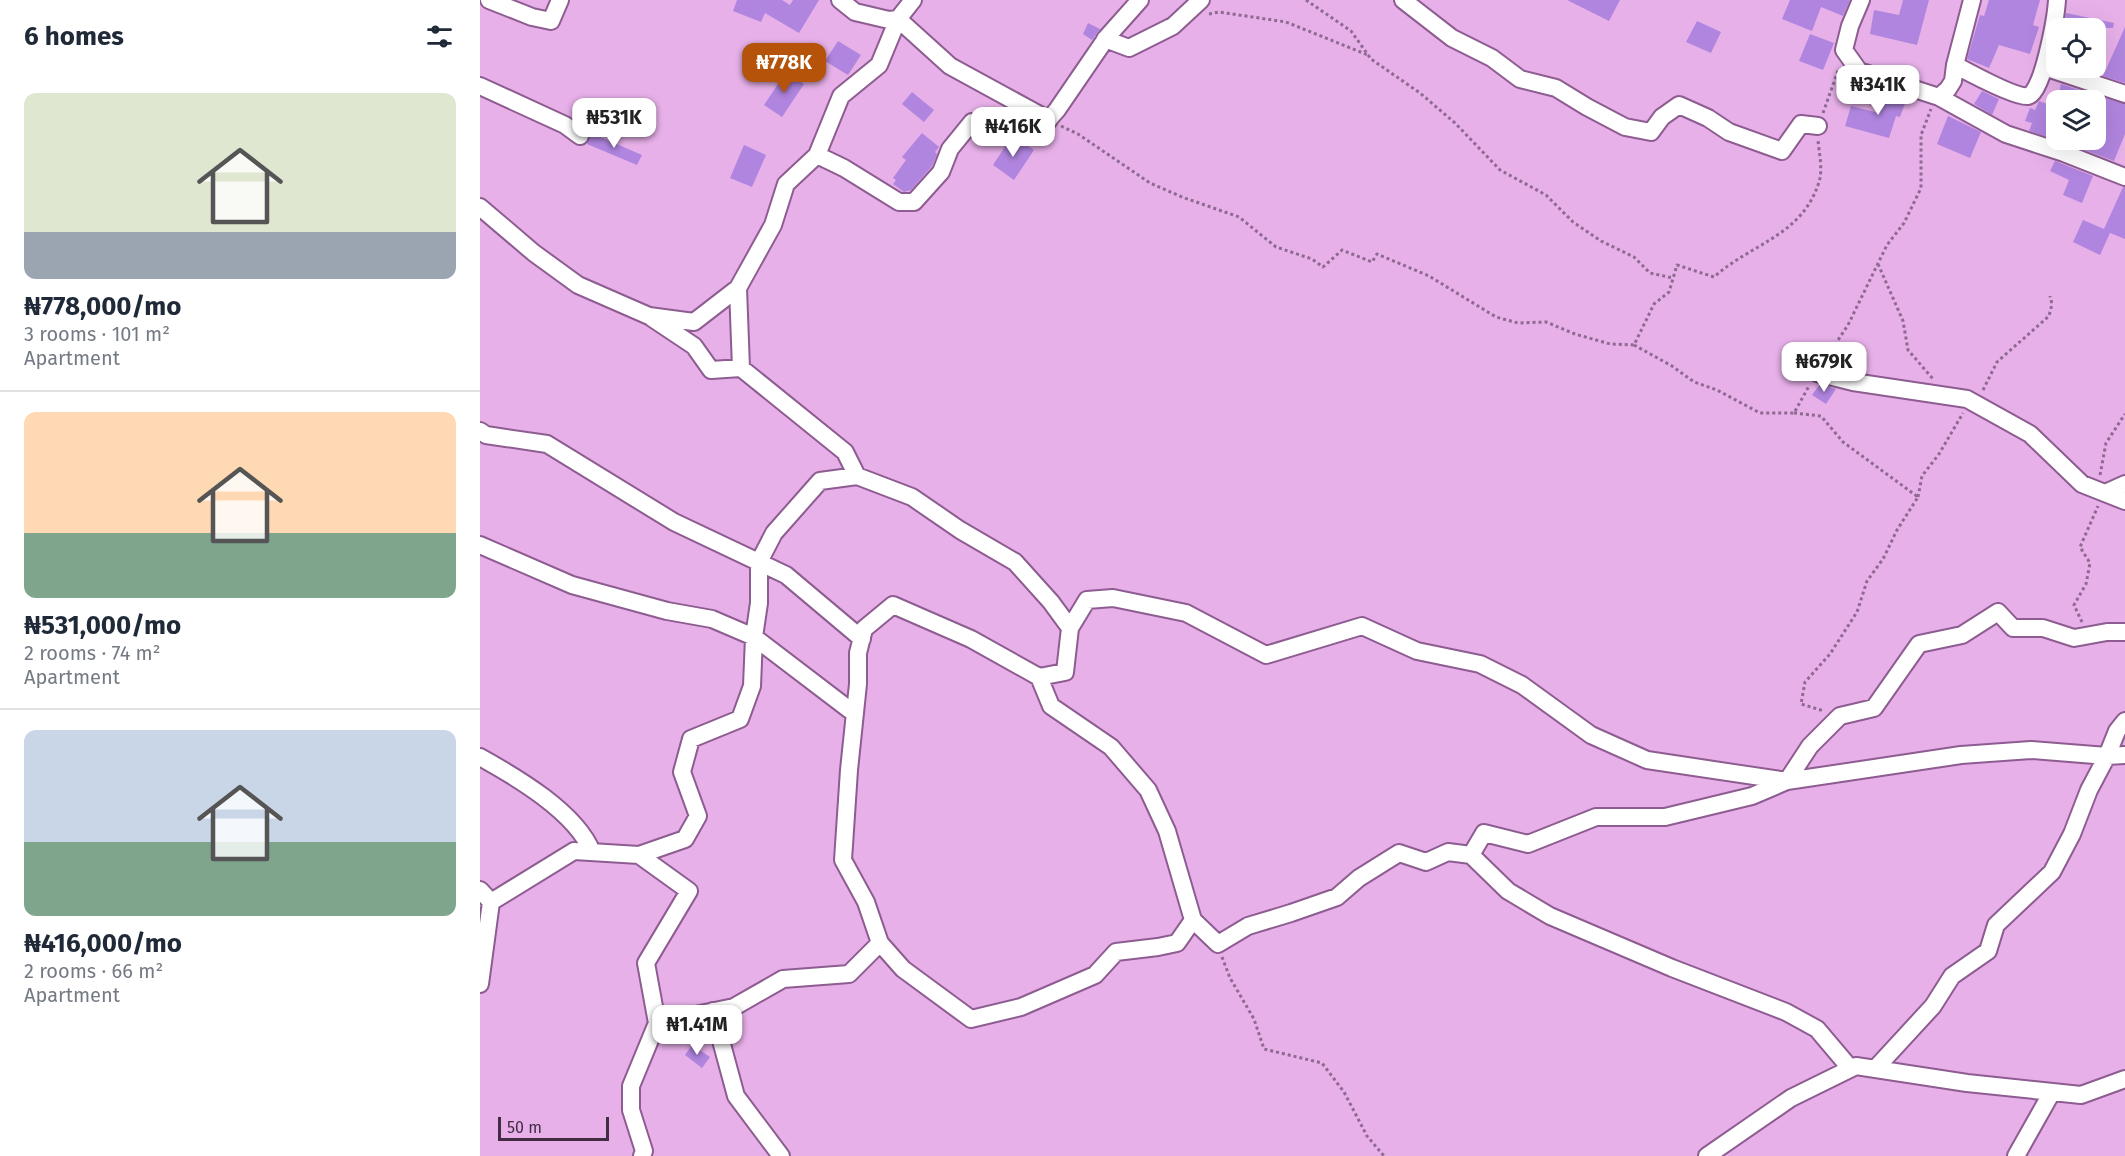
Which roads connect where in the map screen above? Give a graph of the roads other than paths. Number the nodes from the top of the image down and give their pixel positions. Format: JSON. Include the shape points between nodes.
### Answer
{"nodes":[{"id":1,"x":489,"y":0,"type":"edge"},
{"id":2,"x":560,"y":0,"type":"edge"},
{"id":3,"x":840,"y":0,"type":"edge"},
{"id":4,"x":913,"y":0,"type":"edge"},
{"id":5,"x":1140,"y":0,"type":"edge"},
{"id":6,"x":1403,"y":0,"type":"edge"},
{"id":7,"x":1861,"y":0,"type":"edge"},
{"id":8,"x":1972,"y":0,"type":"edge"},
{"id":9,"x":2057,"y":0,"type":"edge"},
{"id":10,"x":1201,"y":8,"type":"edge"},
{"id":11,"x":898,"y":19,"type":"junction"},
{"id":12,"x":1106,"y":39,"type":"junction"},
{"id":13,"x":1955,"y":65,"type":"junction"},
{"id":14,"x":2044,"y":68,"type":"junction"},
{"id":15,"x":480,"y":86,"type":"edge"},
{"id":16,"x":2125,"y":94,"type":"edge"},
{"id":17,"x":1939,"y":97,"type":"junction"},
{"id":18,"x":1048,"y":120,"type":"junction"},
{"id":19,"x":1818,"y":126,"type":"road end"},
{"id":20,"x":580,"y":136,"type":"dead end"},
{"id":21,"x":817,"y":155,"type":"junction"},
{"id":22,"x":2125,"y":177,"type":"edge"},
{"id":23,"x":480,"y":207,"type":"edge"},
{"id":24,"x":738,"y":288,"type":"junction"},
{"id":25,"x":649,"y":316,"type":"junction"},
{"id":26,"x":741,"y":368,"type":"junction"},
{"id":27,"x":1816,"y":374,"type":"road end"},
{"id":28,"x":480,"y":430,"type":"edge"},
{"id":29,"x":856,"y":476,"type":"junction"},
{"id":30,"x":2125,"y":484,"type":"edge"},
{"id":31,"x":2105,"y":493,"type":"junction"},
{"id":32,"x":2125,"y":501,"type":"edge"},
{"id":33,"x":480,"y":545,"type":"edge"},
{"id":34,"x":759,"y":562,"type":"junction"},
{"id":35,"x":1070,"y":628,"type":"junction"},
{"id":36,"x":2125,"y":632,"type":"edge"},
{"id":37,"x":754,"y":637,"type":"junction"},
{"id":38,"x":862,"y":639,"type":"junction"},
{"id":39,"x":1039,"y":677,"type":"junction"},
{"id":40,"x":855,"y":714,"type":"junction"},
{"id":41,"x":2125,"y":721,"type":"edge"},
{"id":42,"x":2125,"y":755,"type":"edge"},
{"id":43,"x":2107,"y":756,"type":"junction"},
{"id":44,"x":480,"y":757,"type":"edge"},
{"id":45,"x":1787,"y":781,"type":"junction"},
{"id":46,"x":592,"y":852,"type":"junction"},
{"id":47,"x":639,"y":855,"type":"junction"},
{"id":48,"x":1471,"y":855,"type":"junction"},
{"id":49,"x":484,"y":899,"type":"edge"},
{"id":50,"x":1193,"y":920,"type":"junction"},
{"id":51,"x":880,"y":943,"type":"junction"},
{"id":52,"x":480,"y":984,"type":"edge"},
{"id":53,"x":713,"y":1011,"type":"junction"},
{"id":54,"x":657,"y":1023,"type":"junction"},
{"id":55,"x":1850,"y":1068,"type":"junction"},
{"id":56,"x":1875,"y":1069,"type":"junction"},
{"id":57,"x":2125,"y":1079,"type":"edge"},
{"id":58,"x":2052,"y":1092,"type":"junction"},
{"id":59,"x":642,"y":1156,"type":"edge"},
{"id":60,"x":781,"y":1156,"type":"edge"},
{"id":61,"x":1707,"y":1156,"type":"edge"},
{"id":62,"x":2016,"y":1156,"type":"edge"}],
"edges":[{"from":1,"to":2,"type":"street","via":[[551,21]]},
{"from":3,"to":11,"type":"street","via":[[855,12]]},
{"from":4,"to":11,"type":"street"},
{"from":5,"to":12,"type":"street"},
{"from":6,"to":19,"type":"street","via":[[1452,38],[1492,58],[1520,79],[1556,88],[1625,127],[1652,132],[1662,117],[1679,105],[1729,132],[1782,150],[1801,124]]},
{"from":7,"to":17,"type":"street","via":[[1844,50],[1859,71]]},
{"from":8,"to":13,"type":"street"},
{"from":9,"to":14,"type":"street"},
{"from":10,"to":12,"type":"street","via":[[1129,48]]},
{"from":11,"to":18,"type":"street","via":[[950,66]]},
{"from":11,"to":21,"type":"street","via":[[879,65],[841,96]]},
{"from":12,"to":18,"type":"street"},
{"from":13,"to":14,"type":"street","via":[[2025,97],[2038,87]]},
{"from":13,"to":17,"type":"street","via":[[1953,81]]},
{"from":14,"to":16,"type":"street"},
{"from":15,"to":20,"type":"street","via":[[565,125]]},
{"from":17,"to":22,"type":"street","via":[[2006,134]]},
{"from":18,"to":21,"type":"street","via":[[1035,135],[1017,126],[972,122],[950,149],[941,171],[914,202],[899,202]]},
{"from":21,"to":24,"type":"street","via":[[786,184],[773,225]]},
{"from":23,"to":25,"type":"street","via":[[578,285]]},
{"from":24,"to":25,"type":"street","via":[[694,322]]},
{"from":24,"to":26,"type":"street"},
{"from":25,"to":26,"type":"street","via":[[694,346],[711,370]]},
{"from":26,"to":29,"type":"street","via":[[845,452]]},
{"from":27,"to":31,"type":"street","via":[[1975,403],[2030,435],[2082,484]]},
{"from":28,"to":34,"type":"street","via":[[486,435],[547,444],[674,522]]},
{"from":29,"to":34,"type":"street","via":[[820,481],[774,533]]},
{"from":29,"to":35,"type":"street","via":[[912,496],[1015,562]]},
{"from":30,"to":31,"type":"street"},
{"from":31,"to":32,"type":"street"},
{"from":33,"to":37,"type":"street","via":[[572,585],[712,619]]},
{"from":34,"to":37,"type":"street"},
{"from":34,"to":38,"type":"street","via":[[786,575]]},
{"from":35,"to":39,"type":"street","via":[[1065,672]]},
{"from":35,"to":45,"type":"street","via":[[1087,600],[1113,598],[1186,613],[1266,655],[1362,626],[1417,651],[1480,664],[1522,684],[1592,735],[1647,760]]},
{"from":36,"to":45,"type":"street","via":[[2074,638],[2043,628],[2013,628],[1998,612],[1962,635],[1919,644],[1874,708],[1840,716],[1810,746]]},
{"from":37,"to":40,"type":"street"},
{"from":37,"to":47,"type":"street","via":[[752,686],[740,719],[691,740],[682,772],[698,816],[685,839]]},
{"from":38,"to":39,"type":"street","via":[[864,629],[893,605],[970,639]]},
{"from":38,"to":40,"type":"street"},
{"from":39,"to":50,"type":"street","via":[[1051,706],[1111,747],[1149,789],[1167,831]]},
{"from":40,"to":51,"type":"street","via":[[843,860],[866,902]]},
{"from":41,"to":43,"type":"street"},
{"from":42,"to":43,"type":"street"},
{"from":43,"to":45,"type":"street","via":[[2031,750],[1961,755]]},
{"from":43,"to":56,"type":"street","via":[[2052,872],[1996,925],[1988,951],[1952,976],[1933,1006]]},
{"from":44,"to":46,"type":"street","via":[[518,778],[569,819]]},
{"from":45,"to":48,"type":"street","via":[[1752,796],[1665,817],[1596,817],[1528,844],[1484,833]]},
{"from":46,"to":47,"type":"street"},
{"from":46,"to":49,"type":"street","via":[[574,851]]},
{"from":47,"to":54,"type":"street","via":[[688,891],[646,963]]},
{"from":48,"to":50,"type":"street","via":[[1449,852],[1426,862],[1399,854],[1359,878],[1337,897],[1248,926],[1218,944]]},
{"from":48,"to":55,"type":"street","via":[[1508,891],[1550,916],[1786,1012],[1817,1029]]},
{"from":49,"to":52,"type":"street"},
{"from":50,"to":51,"type":"street","via":[[1177,943],[1116,952],[1095,975],[1021,1007],[971,1019],[903,969]]},
{"from":51,"to":53,"type":"street","via":[[849,974],[783,979],[734,1007]]},
{"from":53,"to":54,"type":"street"},
{"from":53,"to":60,"type":"street","via":[[736,1096]]},
{"from":54,"to":59,"type":"street","via":[[631,1086],[631,1110],[644,1151]]},
{"from":55,"to":56,"type":"street"},
{"from":55,"to":61,"type":"street","via":[[1791,1098]]},
{"from":56,"to":58,"type":"street"},
{"from":57,"to":58,"type":"street","via":[[2081,1095]]},
{"from":58,"to":62,"type":"street"}]}
